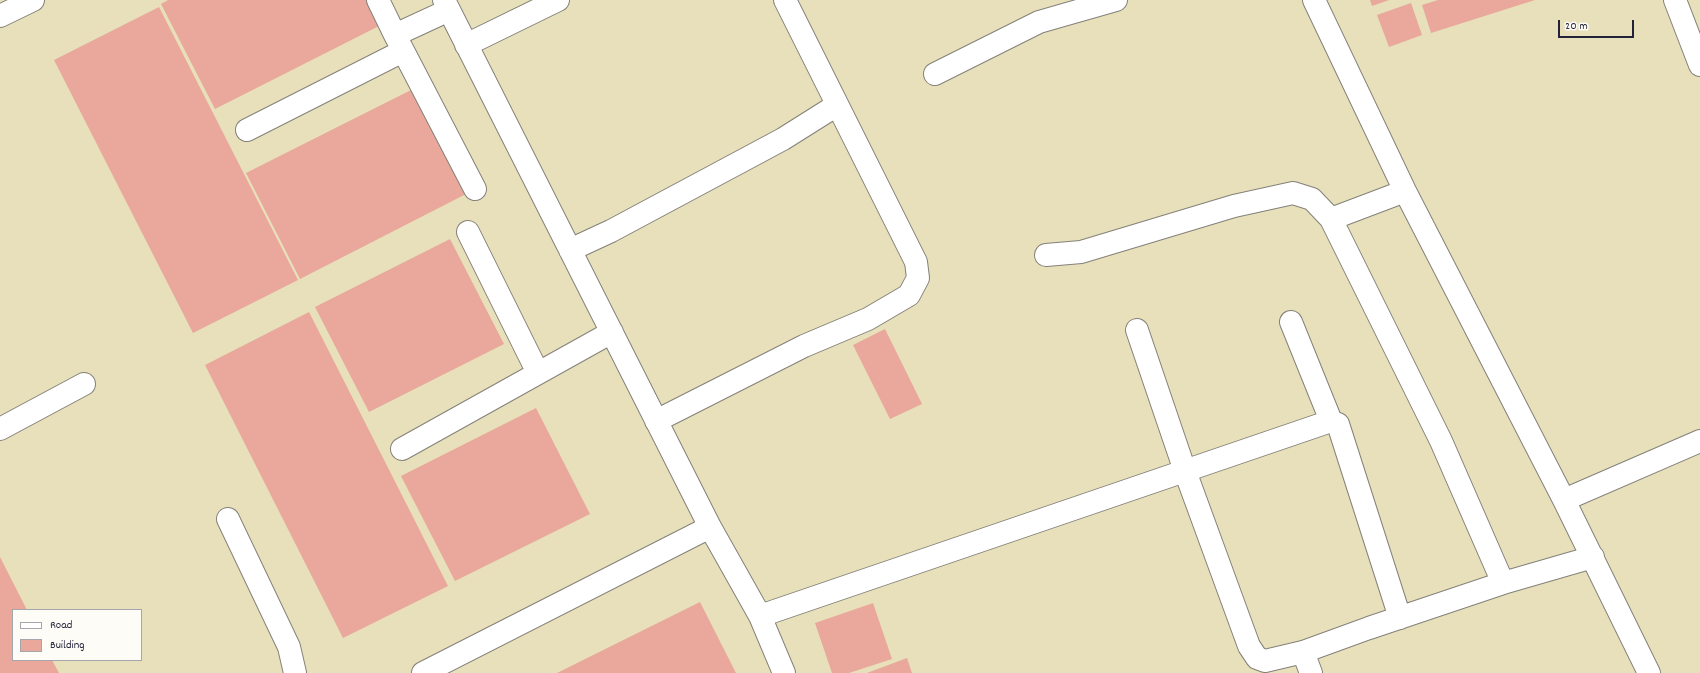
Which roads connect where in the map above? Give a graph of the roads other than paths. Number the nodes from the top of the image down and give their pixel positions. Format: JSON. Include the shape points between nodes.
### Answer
{"nodes":[{"id":1,"x":33,"y":0,"type":"edge"},
{"id":2,"x":378,"y":0,"type":"edge"},
{"id":3,"x":558,"y":0,"type":"edge"},
{"id":4,"x":785,"y":0,"type":"edge"},
{"id":5,"x":1116,"y":0,"type":"edge"},
{"id":6,"x":1314,"y":0,"type":"edge"},
{"id":7,"x":1675,"y":0,"type":"edge"},
{"id":8,"x":446,"y":5,"type":"edge"},
{"id":9,"x":0,"y":16,"type":"edge"},
{"id":10,"x":399,"y":43,"type":"junction"},
{"id":11,"x":466,"y":45,"type":"junction"},
{"id":12,"x":1700,"y":65,"type":"edge"},
{"id":13,"x":935,"y":74,"type":"dead end"},
{"id":14,"x":837,"y":105,"type":"junction"},
{"id":15,"x":247,"y":130,"type":"dead end"},
{"id":16,"x":475,"y":189,"type":"dead end"},
{"id":17,"x":1405,"y":191,"type":"junction"},
{"id":18,"x":1331,"y":219,"type":"junction"},
{"id":19,"x":468,"y":232,"type":"dead end"},
{"id":20,"x":570,"y":250,"type":"junction"},
{"id":21,"x":1046,"y":255,"type":"dead end"},
{"id":22,"x":1291,"y":322,"type":"dead end"},
{"id":23,"x":1137,"y":330,"type":"dead end"},
{"id":24,"x":612,"y":332,"type":"junction"},
{"id":25,"x":538,"y":373,"type":"junction"},
{"id":26,"x":84,"y":384,"type":"dead end"},
{"id":27,"x":656,"y":421,"type":"junction"},
{"id":28,"x":1331,"y":422,"type":"junction"},
{"id":29,"x":0,"y":429,"type":"edge"},
{"id":30,"x":1700,"y":442,"type":"edge"},
{"id":31,"x":402,"y":449,"type":"dead end"},
{"id":32,"x":1185,"y":471,"type":"junction"},
{"id":33,"x":1564,"y":500,"type":"junction"},
{"id":34,"x":228,"y":519,"type":"dead end"},
{"id":35,"x":710,"y":527,"type":"junction"},
{"id":36,"x":1593,"y":557,"type":"junction"},
{"id":37,"x":1503,"y":583,"type":"junction"},
{"id":38,"x":760,"y":616,"type":"junction"},
{"id":39,"x":1400,"y":618,"type":"junction"},
{"id":40,"x":1303,"y":652,"type":"junction"},
{"id":41,"x":295,"y":673,"type":"edge"},
{"id":42,"x":423,"y":673,"type":"edge"},
{"id":43,"x":784,"y":673,"type":"edge"},
{"id":44,"x":1311,"y":673,"type":"edge"},
{"id":45,"x":1649,"y":673,"type":"edge"}],
"edges":[{"from":1,"to":9,"type":"street"},
{"from":2,"to":10,"type":"street"},
{"from":3,"to":11,"type":"street"},
{"from":4,"to":14,"type":"street"},
{"from":5,"to":13,"type":"street","via":[[1039,22]]},
{"from":6,"to":17,"type":"street"},
{"from":7,"to":12,"type":"street"},
{"from":8,"to":10,"type":"street"},
{"from":8,"to":11,"type":"street"},
{"from":10,"to":15,"type":"street"},
{"from":10,"to":16,"type":"street"},
{"from":11,"to":20,"type":"street"},
{"from":14,"to":20,"type":"street","via":[[783,139],[611,231]]},
{"from":14,"to":27,"type":"street","via":[[916,262],[918,278],[909,295],[868,319],[804,346]]},
{"from":17,"to":18,"type":"street"},
{"from":17,"to":33,"type":"street"},
{"from":18,"to":21,"type":"street","via":[[1312,199],[1293,193],[1234,206],[1088,250]]},
{"from":18,"to":37,"type":"street","via":[[1441,441]]},
{"from":19,"to":25,"type":"street"},
{"from":20,"to":24,"type":"street"},
{"from":22,"to":28,"type":"street"},
{"from":23,"to":32,"type":"street"},
{"from":24,"to":25,"type":"street"},
{"from":24,"to":27,"type":"street"},
{"from":25,"to":31,"type":"street"},
{"from":26,"to":29,"type":"street"},
{"from":27,"to":35,"type":"street"},
{"from":28,"to":32,"type":"street"},
{"from":28,"to":39,"type":"street","via":[[1338,424]]},
{"from":30,"to":33,"type":"street"},
{"from":32,"to":38,"type":"street"},
{"from":32,"to":40,"type":"street","via":[[1249,646],[1257,658],[1265,661]]},
{"from":33,"to":36,"type":"street"},
{"from":34,"to":41,"type":"street","via":[[290,647]]},
{"from":35,"to":38,"type":"street"},
{"from":35,"to":42,"type":"street"},
{"from":36,"to":37,"type":"street"},
{"from":36,"to":45,"type":"street"},
{"from":37,"to":39,"type":"street"},
{"from":38,"to":43,"type":"street"},
{"from":39,"to":40,"type":"street"},
{"from":40,"to":44,"type":"street"}]}
